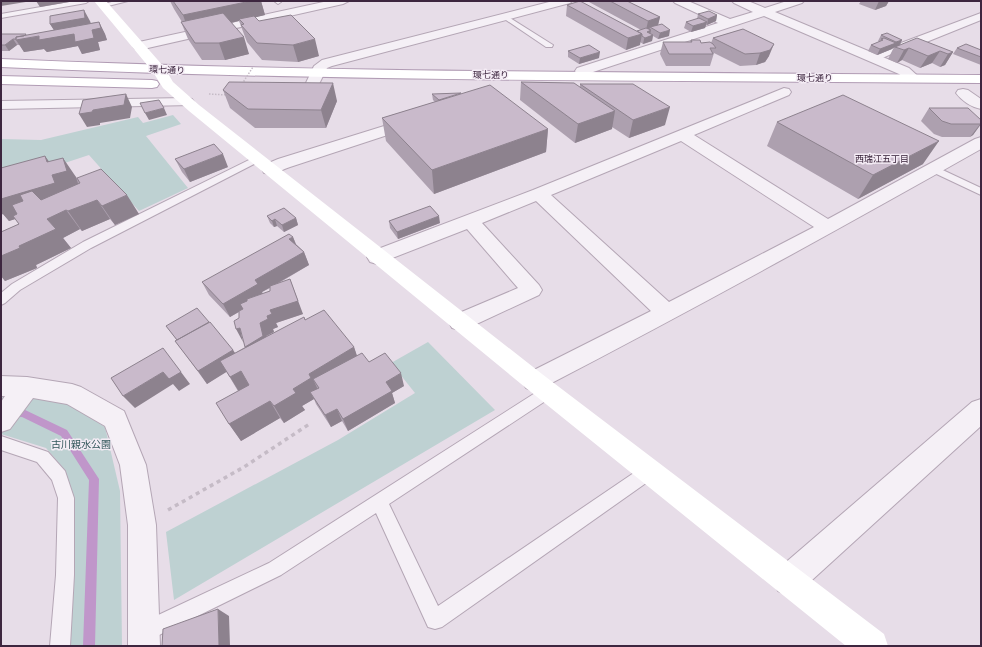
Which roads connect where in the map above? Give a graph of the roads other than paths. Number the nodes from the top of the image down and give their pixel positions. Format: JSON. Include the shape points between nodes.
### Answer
{"nodes":[{"id":1,"x":86,"y":1,"type":"edge"},
{"id":2,"x":125,"y":1,"type":"edge"},
{"id":3,"x":343,"y":1,"type":"edge"},
{"id":4,"x":566,"y":1,"type":"edge"},
{"id":5,"x":679,"y":1,"type":"edge"},
{"id":6,"x":738,"y":1,"type":"edge"},
{"id":7,"x":798,"y":1,"type":"edge"},
{"id":8,"x":102,"y":3,"type":"edge"},
{"id":9,"x":324,"y":3,"type":"edge"},
{"id":10,"x":764,"y":12,"type":"junction"},
{"id":11,"x":1,"y":16,"type":"edge"},
{"id":12,"x":981,"y":16,"type":"edge"},
{"id":13,"x":505,"y":17,"type":"junction"},
{"id":14,"x":728,"y":23,"type":"junction"},
{"id":15,"x":669,"y":31,"type":"edge"},
{"id":16,"x":682,"y":38,"type":"junction"},
{"id":17,"x":549,"y":45,"type":"dead end"},
{"id":18,"x":139,"y":46,"type":"junction"},
{"id":19,"x":905,"y":46,"type":"joint"},
{"id":20,"x":875,"y":58,"type":"junction"},
{"id":21,"x":1,"y":63,"type":"edge"},
{"id":22,"x":317,"y":74,"type":"junction"},
{"id":23,"x":584,"y":75,"type":"junction"},
{"id":24,"x":164,"y":77,"type":"junction"},
{"id":25,"x":913,"y":78,"type":"junction"},
{"id":26,"x":981,"y":79,"type":"edge"},
{"id":27,"x":1,"y":80,"type":"edge"},
{"id":28,"x":295,"y":87,"type":"edge"},
{"id":29,"x":311,"y":87,"type":"junction"},
{"id":30,"x":326,"y":87,"type":"edge"},
{"id":31,"x":753,"y":92,"type":"dead end"},
{"id":32,"x":792,"y":92,"type":"joint"},
{"id":33,"x":947,"y":93,"type":"dead end"},
{"id":34,"x":963,"y":93,"type":"junction"},
{"id":35,"x":981,"y":93,"type":"edge"},
{"id":36,"x":195,"y":94,"type":"junction"},
{"id":37,"x":1,"y":105,"type":"edge"},
{"id":38,"x":981,"y":105,"type":"edge"},
{"id":39,"x":424,"y":119,"type":"edge"},
{"id":40,"x":683,"y":135,"type":"junction"},
{"id":41,"x":981,"y":142,"type":"edge"},
{"id":42,"x":263,"y":164,"type":"junction"},
{"id":43,"x":932,"y":168,"type":"junction"},
{"id":44,"x":981,"y":192,"type":"edge"},
{"id":45,"x":539,"y":194,"type":"junction"},
{"id":46,"x":470,"y":221,"type":"junction"},
{"id":47,"x":828,"y":227,"type":"junction"},
{"id":48,"x":377,"y":257,"type":"junction"},
{"id":49,"x":1,"y":300,"type":"edge"},
{"id":50,"x":667,"y":313,"type":"junction"},
{"id":51,"x":460,"y":322,"type":"junction"},
{"id":52,"x":14,"y":386,"type":"edge"},
{"id":53,"x":541,"y":387,"type":"junction"},
{"id":54,"x":981,"y":410,"type":"edge"},
{"id":55,"x":1,"y":421,"type":"edge"},
{"id":56,"x":1,"y":443,"type":"edge"},
{"id":57,"x":650,"y":471,"type":"junction"},
{"id":58,"x":378,"y":502,"type":"junction"},
{"id":59,"x":789,"y":580,"type":"junction"},
{"id":60,"x":144,"y":639,"type":"edge"},
{"id":61,"x":862,"y":643,"type":"edge"},
{"id":62,"x":60,"y":646,"type":"edge"}],
"edges":[{"from":1,"to":11,"type":"lane"},
{"from":2,"to":8,"type":"lane"},
{"from":3,"to":9,"type":"street"},
{"from":4,"to":13,"type":"street"},
{"from":5,"to":14,"type":"street"},
{"from":6,"to":10,"type":"street"},
{"from":7,"to":10,"type":"street"},
{"from":8,"to":18,"type":"main road"},
{"from":9,"to":18,"type":"street"},
{"from":10,"to":14,"type":"street"},
{"from":10,"to":20,"type":"street"},
{"from":12,"to":19,"type":"street"},
{"from":13,"to":17,"type":"lane"},
{"from":13,"to":22,"type":"street","via":[[327,63],[321,66]]},
{"from":14,"to":16,"type":"street"},
{"from":15,"to":16,"type":"street"},
{"from":16,"to":23,"type":"street","via":[[582,71]]},
{"from":18,"to":24,"type":"main road"},
{"from":19,"to":20,"type":"lane"},
{"from":20,"to":25,"type":"street","via":[[904,71]]},
{"from":21,"to":24,"type":"main road","name":"環七通り"},
{"from":22,"to":23,"type":"main road","name":"環七通り"},
{"from":22,"to":24,"type":"main road","name":"環七通り"},
{"from":22,"to":29,"type":"street"},
{"from":23,"to":25,"type":"main road","name":"環七通り"},
{"from":24,"to":27,"type":"main road","name":"環七通り"},
{"from":24,"to":36,"type":"main road"},
{"from":25,"to":26,"type":"main road","name":"環七通り"},
{"from":28,"to":29,"type":"main road"},
{"from":29,"to":30,"type":"main road"},
{"from":31,"to":32,"type":"main road"},
{"from":32,"to":40,"type":"street"},
{"from":33,"to":34,"type":"main road"},
{"from":34,"to":35,"type":"main road"},
{"from":34,"to":38,"type":"street"},
{"from":36,"to":37,"type":"street"},
{"from":36,"to":42,"type":"main road"},
{"from":39,"to":42,"type":"street","via":[[284,163]]},
{"from":40,"to":45,"type":"street"},
{"from":40,"to":47,"type":"street"},
{"from":41,"to":43,"type":"street"},
{"from":42,"to":48,"type":"main road"},
{"from":42,"to":49,"type":"lane","via":[[87,245],[16,287]]},
{"from":43,"to":44,"type":"lane"},
{"from":43,"to":47,"type":"street"},
{"from":45,"to":46,"type":"street"},
{"from":45,"to":50,"type":"street"},
{"from":46,"to":48,"type":"street"},
{"from":46,"to":51,"type":"street","via":[[532,290]]},
{"from":47,"to":50,"type":"street"},
{"from":48,"to":51,"type":"main road"},
{"from":50,"to":53,"type":"street"},
{"from":51,"to":53,"type":"main road"},
{"from":52,"to":55,"type":"street"},
{"from":52,"to":60,"type":"street","via":[[72,394],[115,419],[133,465],[142,525]]},
{"from":53,"to":57,"type":"main road"},
{"from":53,"to":58,"type":"lane"},
{"from":54,"to":59,"type":"street"},
{"from":56,"to":62,"type":"lane","via":[[42,457],[59,476],[64,490],[65,575]]},
{"from":57,"to":58,"type":"lane","via":[[435,620]]},
{"from":57,"to":59,"type":"main road"},
{"from":58,"to":60,"type":"lane","via":[[275,569]]},
{"from":59,"to":61,"type":"main road"}]}
